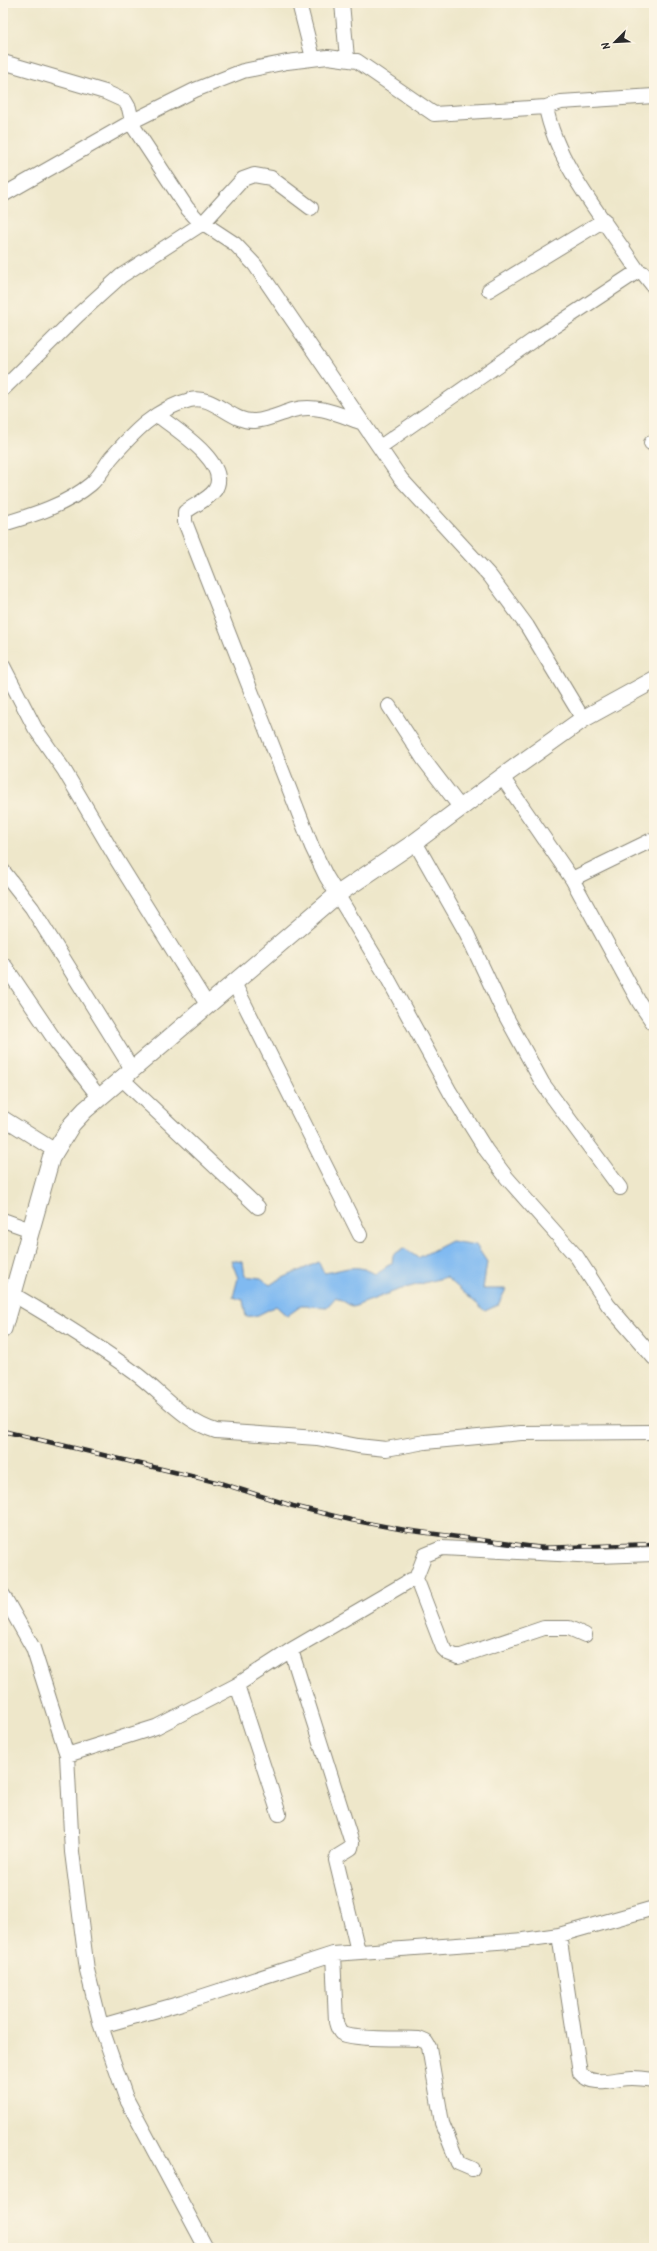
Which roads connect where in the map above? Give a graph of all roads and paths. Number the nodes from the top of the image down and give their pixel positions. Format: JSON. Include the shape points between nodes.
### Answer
{"nodes":[{"id":1,"x":299,"y":3,"type":"edge"},
{"id":2,"x":342,"y":3,"type":"edge"},
{"id":3,"x":313,"y":58,"type":"junction"},
{"id":4,"x":347,"y":58,"type":"junction"},
{"id":5,"x":3,"y":62,"type":"edge"},
{"id":6,"x":654,"y":96,"type":"edge"},
{"id":7,"x":546,"y":107,"type":"junction"},
{"id":8,"x":131,"y":122,"type":"junction"},
{"id":9,"x":3,"y":195,"type":"edge"},
{"id":10,"x":311,"y":208,"type":"dead end"},
{"id":11,"x":604,"y":220,"type":"junction"},
{"id":12,"x":203,"y":223,"type":"junction"},
{"id":13,"x":638,"y":271,"type":"junction"},
{"id":14,"x":654,"y":287,"type":"edge"},
{"id":15,"x":489,"y":290,"type":"dead end"},
{"id":16,"x":3,"y":389,"type":"edge"},
{"id":17,"x":157,"y":414,"type":"junction"},
{"id":18,"x":363,"y":423,"type":"junction"},
{"id":19,"x":380,"y":447,"type":"junction"},
{"id":20,"x":3,"y":524,"type":"edge"},
{"id":21,"x":3,"y":666,"type":"edge"},
{"id":22,"x":654,"y":680,"type":"edge"},
{"id":23,"x":389,"y":706,"type":"dead end"},
{"id":24,"x":584,"y":719,"type":"junction"},
{"id":25,"x":502,"y":777,"type":"junction"},
{"id":26,"x":460,"y":807,"type":"junction"},
{"id":27,"x":654,"y":839,"type":"edge"},
{"id":28,"x":415,"y":842,"type":"junction"},
{"id":29,"x":3,"y":871,"type":"edge"},
{"id":30,"x":572,"y":879,"type":"junction"},
{"id":31,"x":338,"y":894,"type":"junction"},
{"id":32,"x":5,"y":966,"type":"dead end"},
{"id":33,"x":234,"y":983,"type":"junction"},
{"id":34,"x":208,"y":1006,"type":"junction"},
{"id":35,"x":654,"y":1024,"type":"edge"},
{"id":36,"x":126,"y":1074,"type":"junction"},
{"id":37,"x":99,"y":1097,"type":"junction"},
{"id":38,"x":3,"y":1118,"type":"edge"},
{"id":39,"x":54,"y":1150,"type":"junction"},
{"id":40,"x":620,"y":1188,"type":"dead end"},
{"id":41,"x":258,"y":1207,"type":"dead end"},
{"id":42,"x":3,"y":1220,"type":"edge"},
{"id":43,"x":31,"y":1230,"type":"junction"},
{"id":44,"x":360,"y":1235,"type":"dead end"},
{"id":45,"x":14,"y":1295,"type":"junction"},
{"id":46,"x":3,"y":1329,"type":"edge"},
{"id":47,"x":654,"y":1358,"type":"edge"},
{"id":48,"x":654,"y":1432,"type":"edge"},
{"id":49,"x":654,"y":1554,"type":"edge"},
{"id":50,"x":415,"y":1581,"type":"junction"},
{"id":51,"x":3,"y":1595,"type":"edge"},
{"id":52,"x":585,"y":1634,"type":"dead end"},
{"id":53,"x":291,"y":1650,"type":"junction"},
{"id":54,"x":237,"y":1685,"type":"junction"},
{"id":55,"x":67,"y":1754,"type":"junction"},
{"id":56,"x":279,"y":1814,"type":"dead end"},
{"id":57,"x":654,"y":1908,"type":"edge"},
{"id":58,"x":559,"y":1935,"type":"junction"},
{"id":59,"x":358,"y":1951,"type":"junction"},
{"id":60,"x":333,"y":1954,"type":"junction"},
{"id":61,"x":101,"y":2026,"type":"junction"},
{"id":62,"x":654,"y":2080,"type":"edge"},
{"id":63,"x":472,"y":2169,"type":"dead end"},
{"id":64,"x":206,"y":2248,"type":"edge"}],
"edges":[{"from":1,"to":3,"type":"street"},
{"from":2,"to":4,"type":"street"},
{"from":3,"to":4,"type":"street"},
{"from":3,"to":8,"type":"street","via":[[262,66],[216,80]]},
{"from":4,"to":7,"type":"street","via":[[434,114]]},
{"from":5,"to":8,"type":"street","via":[[118,97],[128,105]]},
{"from":6,"to":7,"type":"street","via":[[561,102]]},
{"from":7,"to":11,"type":"street","via":[[555,142],[566,164]]},
{"from":8,"to":9,"type":"street"},
{"from":8,"to":12,"type":"street","via":[[187,208]]},
{"from":10,"to":12,"type":"street","via":[[271,178],[254,175],[242,179]]},
{"from":11,"to":13,"type":"street"},
{"from":11,"to":15,"type":"street"},
{"from":12,"to":16,"type":"street","via":[[121,276]]},
{"from":12,"to":18,"type":"street","via":[[234,244],[255,265]]},
{"from":13,"to":14,"type":"street","via":[[643,273]]},
{"from":13,"to":19,"type":"street"},
{"from":17,"to":18,"type":"street","via":[[190,400],[203,399],[247,421],[262,420],[309,407]]},
{"from":17,"to":20,"type":"street","via":[[137,429],[92,483],[76,496]]},
{"from":17,"to":31,"type":"street","via":[[195,444],[211,460],[217,471],[215,490],[185,512],[185,522],[312,847]]},
{"from":18,"to":19,"type":"street"},
{"from":19,"to":24,"type":"street","via":[[410,491],[498,587],[527,626]]},
{"from":21,"to":34,"type":"street","via":[[28,717],[64,770]]},
{"from":22,"to":24,"type":"street"},
{"from":23,"to":26,"type":"street","via":[[424,760]]},
{"from":24,"to":25,"type":"street"},
{"from":25,"to":26,"type":"street"},
{"from":25,"to":30,"type":"street"},
{"from":26,"to":28,"type":"street"},
{"from":27,"to":30,"type":"street"},
{"from":28,"to":31,"type":"street"},
{"from":28,"to":40,"type":"street","via":[[467,934],[503,1011],[543,1084]]},
{"from":29,"to":36,"type":"street","via":[[32,908]]},
{"from":30,"to":35,"type":"street","via":[[638,1002]]},
{"from":31,"to":33,"type":"street"},
{"from":31,"to":47,"type":"street","via":[[450,1092],[497,1166],[577,1257],[608,1306]]},
{"from":32,"to":37,"type":"street","via":[[57,1043]]},
{"from":33,"to":34,"type":"street"},
{"from":33,"to":44,"type":"street"},
{"from":34,"to":36,"type":"street"},
{"from":36,"to":37,"type":"street"},
{"from":36,"to":41,"type":"street"},
{"from":37,"to":39,"type":"street","via":[[72,1124]]},
{"from":38,"to":39,"type":"street"},
{"from":39,"to":43,"type":"street"},
{"from":42,"to":43,"type":"street"},
{"from":43,"to":45,"type":"street"},
{"from":45,"to":46,"type":"street"},
{"from":45,"to":48,"type":"street","via":[[113,1357],[185,1415],[216,1431],[317,1438],[386,1449],[425,1442],[521,1433]]},
{"from":49,"to":50,"type":"street","via":[[598,1556],[442,1548],[425,1555]]},
{"from":50,"to":52,"type":"street","via":[[418,1583],[439,1640],[453,1656],[458,1657],[544,1628],[569,1628]]},
{"from":50,"to":53,"type":"street","via":[[408,1582]]},
{"from":51,"to":55,"type":"street","via":[[34,1648]]},
{"from":53,"to":54,"type":"street"},
{"from":53,"to":59,"type":"street","via":[[352,1842],[351,1848],[336,1860]]},
{"from":54,"to":55,"type":"street","via":[[156,1727]]},
{"from":54,"to":56,"type":"street"},
{"from":55,"to":61,"type":"street","via":[[72,1852],[87,1970]]},
{"from":57,"to":58,"type":"street"},
{"from":58,"to":59,"type":"street","via":[[430,1948]]},
{"from":58,"to":62,"type":"street","via":[[580,2073],[588,2080],[596,2081],[632,2078]]},
{"from":59,"to":60,"type":"street"},
{"from":60,"to":61,"type":"street","via":[[182,2003]]},
{"from":60,"to":63,"type":"street","via":[[336,2022],[339,2030],[354,2036],[419,2039],[426,2042],[445,2133],[458,2163]]},
{"from":61,"to":64,"type":"street","via":[[126,2098]]}]}
